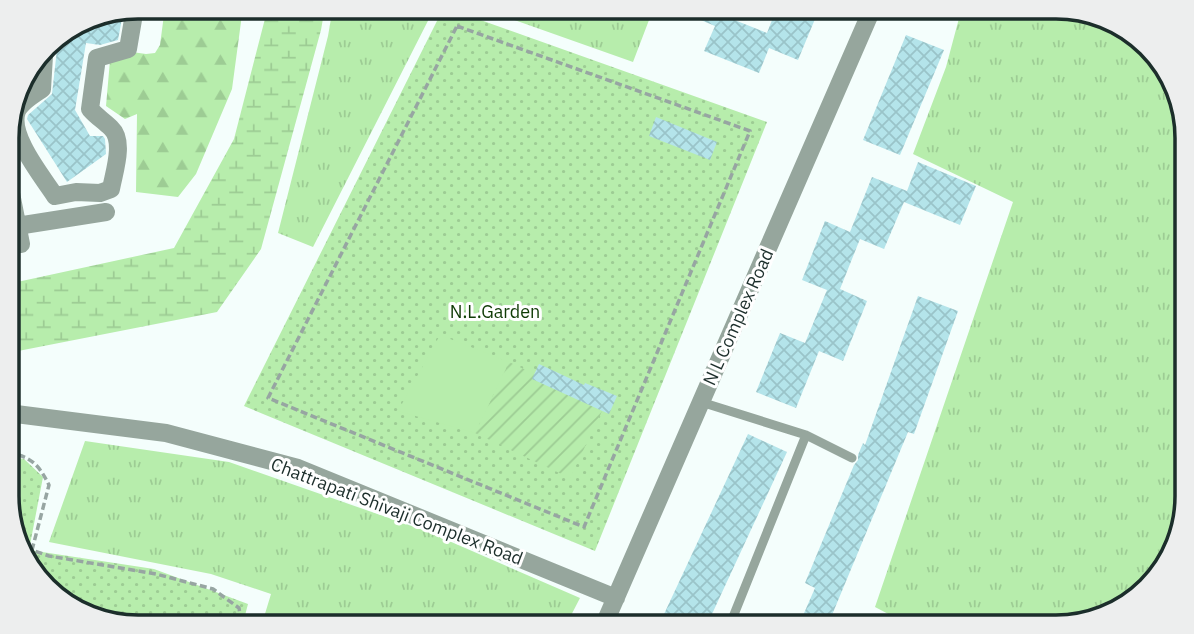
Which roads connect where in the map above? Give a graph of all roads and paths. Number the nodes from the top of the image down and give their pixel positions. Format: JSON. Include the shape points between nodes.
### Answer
{"nodes":[{"id":1,"x":868,"y":19,"type":"edge"},
{"id":2,"x":133,"y":20,"type":"edge"},
{"id":3,"x":457,"y":26,"type":"joint"},
{"id":4,"x":40,"y":72,"type":"edge"},
{"id":5,"x":25,"y":103,"type":"edge"},
{"id":6,"x":20,"y":140,"type":"edge"},
{"id":7,"x":106,"y":212,"type":"dead end"},
{"id":8,"x":20,"y":226,"type":"edge"},
{"id":9,"x":20,"y":238,"type":"edge"},
{"id":10,"x":21,"y":244,"type":"dead end"},
{"id":11,"x":701,"y":402,"type":"junction"},
{"id":12,"x":19,"y":414,"type":"edge"},
{"id":13,"x":806,"y":435,"type":"junction"},
{"id":14,"x":19,"y":455,"type":"edge"},
{"id":15,"x":852,"y":458,"type":"dead end"},
{"id":16,"x":32,"y":550,"type":"joint"},
{"id":17,"x":616,"y":598,"type":"junction"},
{"id":18,"x":609,"y":614,"type":"edge"},
{"id":19,"x":734,"y":614,"type":"edge"},
{"id":20,"x":240,"y":615,"type":"edge"}],
"edges":[{"from":1,"to":11,"type":"street","name":"N L Complex Road"},
{"from":2,"to":6,"type":"street","via":[[128,49],[97,58],[90,109],[113,129],[118,140],[111,189],[100,194],[55,195]]},
{"from":3,"to":3,"type":"path","via":[[750,131],[584,527],[268,398]]},
{"from":4,"to":5,"type":"street","via":[[42,89]]},
{"from":7,"to":8,"type":"street"},
{"from":9,"to":10,"type":"street"},
{"from":11,"to":13,"type":"lane"},
{"from":11,"to":17,"type":"street","name":"N L Complex Road"},
{"from":12,"to":17,"type":"street","name":"Chattrapati Shivaji Complex Road","via":[[166,433],[298,468]]},
{"from":13,"to":15,"type":"lane"},
{"from":13,"to":19,"type":"lane"},
{"from":14,"to":16,"type":"path","via":[[38,464],[49,485]]},
{"from":16,"to":20,"type":"path","via":[[213,589],[239,608]]},
{"from":17,"to":18,"type":"street","name":"N L Complex Road"}]}
